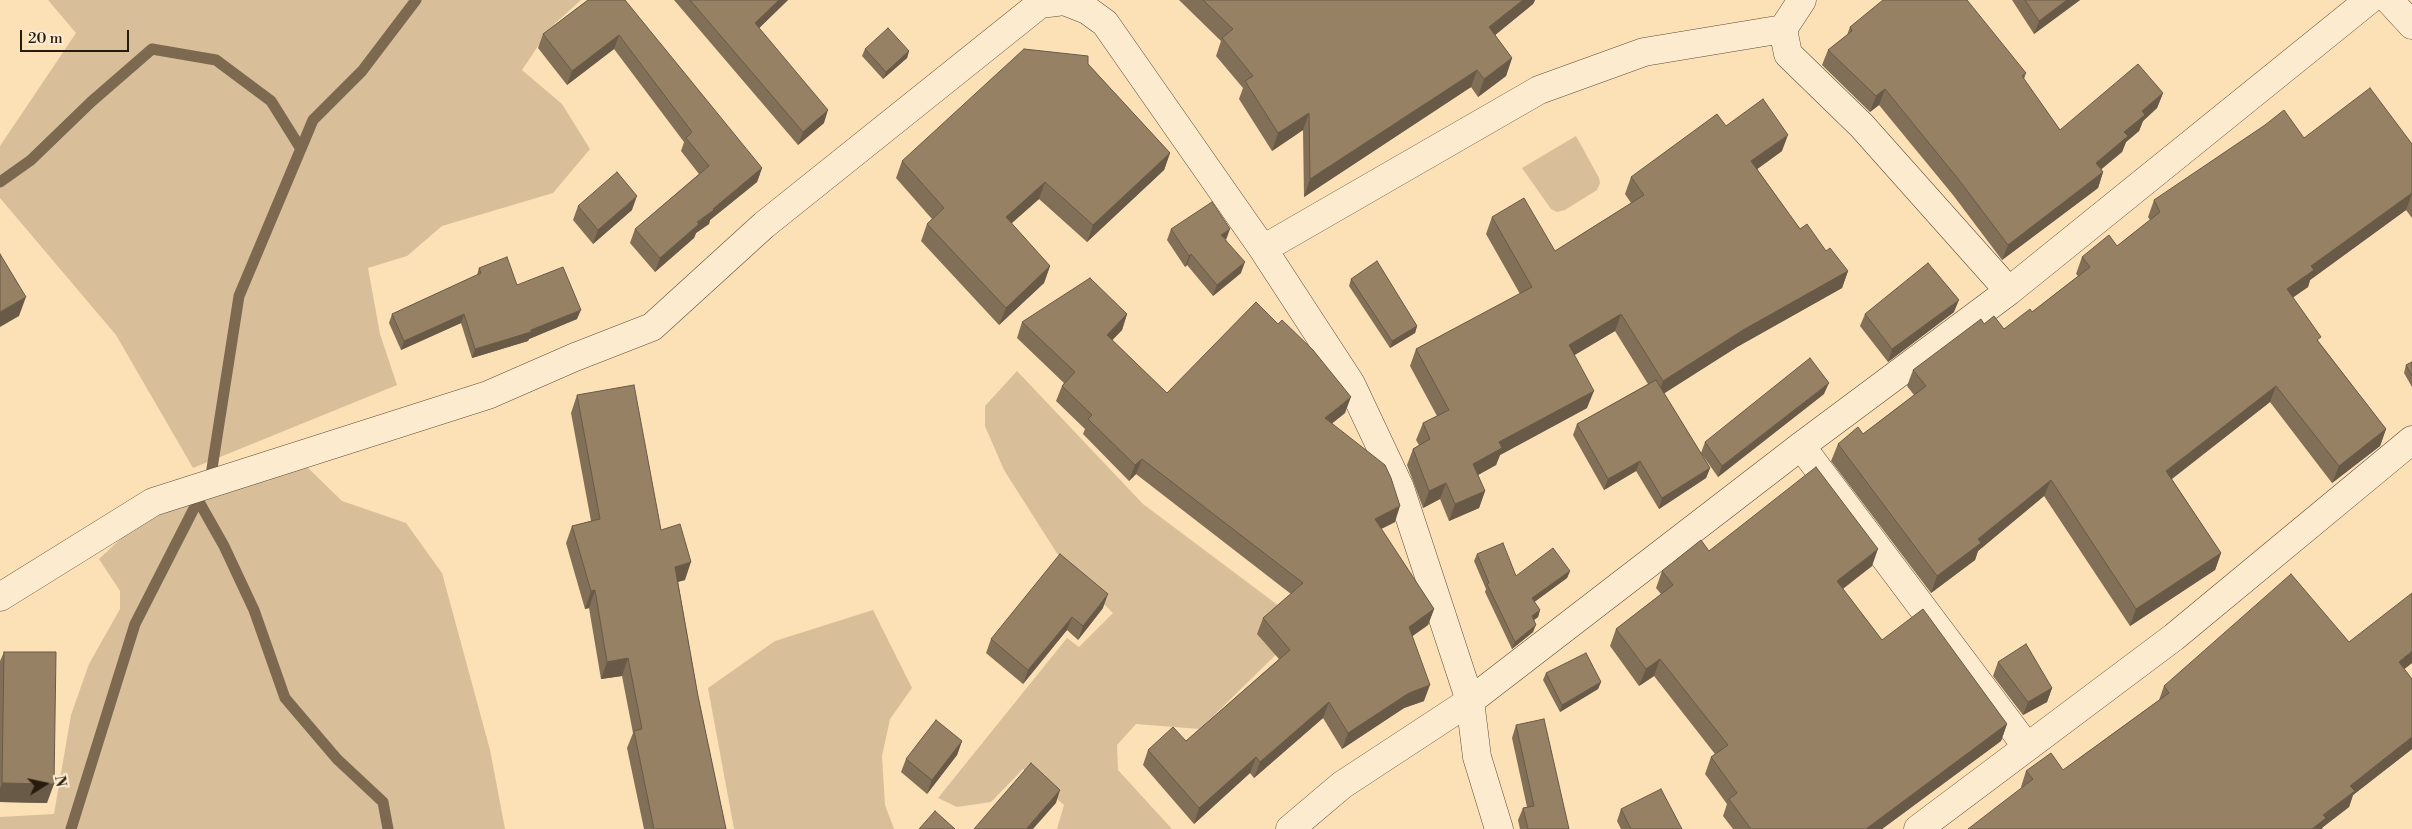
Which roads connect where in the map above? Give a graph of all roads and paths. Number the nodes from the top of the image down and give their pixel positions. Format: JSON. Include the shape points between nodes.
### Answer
{"nodes":[{"id":1,"x":1802,"y":0,"type":"edge"},
{"id":2,"x":2369,"y":0,"type":"edge"},
{"id":3,"x":2389,"y":0,"type":"edge"},
{"id":4,"x":1040,"y":2,"type":"edge"},
{"id":5,"x":2412,"y":25,"type":"edge"},
{"id":6,"x":1784,"y":29,"type":"junction"},
{"id":7,"x":1263,"y":249,"type":"junction"},
{"id":8,"x":2009,"y":291,"type":"junction"},
{"id":9,"x":2412,"y":440,"type":"edge"},
{"id":10,"x":1801,"y":446,"type":"junction"},
{"id":11,"x":0,"y":597,"type":"edge"},
{"id":12,"x":1470,"y":701,"type":"junction"},
{"id":13,"x":2027,"y":747,"type":"junction"},
{"id":14,"x":1290,"y":829,"type":"edge"},
{"id":15,"x":1499,"y":829,"type":"edge"},
{"id":16,"x":1918,"y":829,"type":"edge"}],
"edges":[{"from":1,"to":6,"type":"street"},
{"from":2,"to":8,"type":"street"},
{"from":3,"to":5,"type":"street"},
{"from":4,"to":7,"type":"street","via":[[1064,1],[1087,10],[1105,23]]},
{"from":4,"to":11,"type":"street","via":[[764,225],[652,327],[488,396],[153,502]]},
{"from":6,"to":7,"type":"street","via":[[1644,52],[1539,90]]},
{"from":6,"to":8,"type":"street","via":[[1788,54],[1862,126]]},
{"from":7,"to":12,"type":"street","via":[[1351,384],[1396,480]]},
{"from":8,"to":10,"type":"street"},
{"from":9,"to":13,"type":"street","via":[[2174,637]]},
{"from":10,"to":12,"type":"street"},
{"from":10,"to":13,"type":"street"},
{"from":12,"to":14,"type":"street","via":[[1342,785]]},
{"from":12,"to":15,"type":"street","via":[[1477,757]]},
{"from":13,"to":16,"type":"street"}]}
